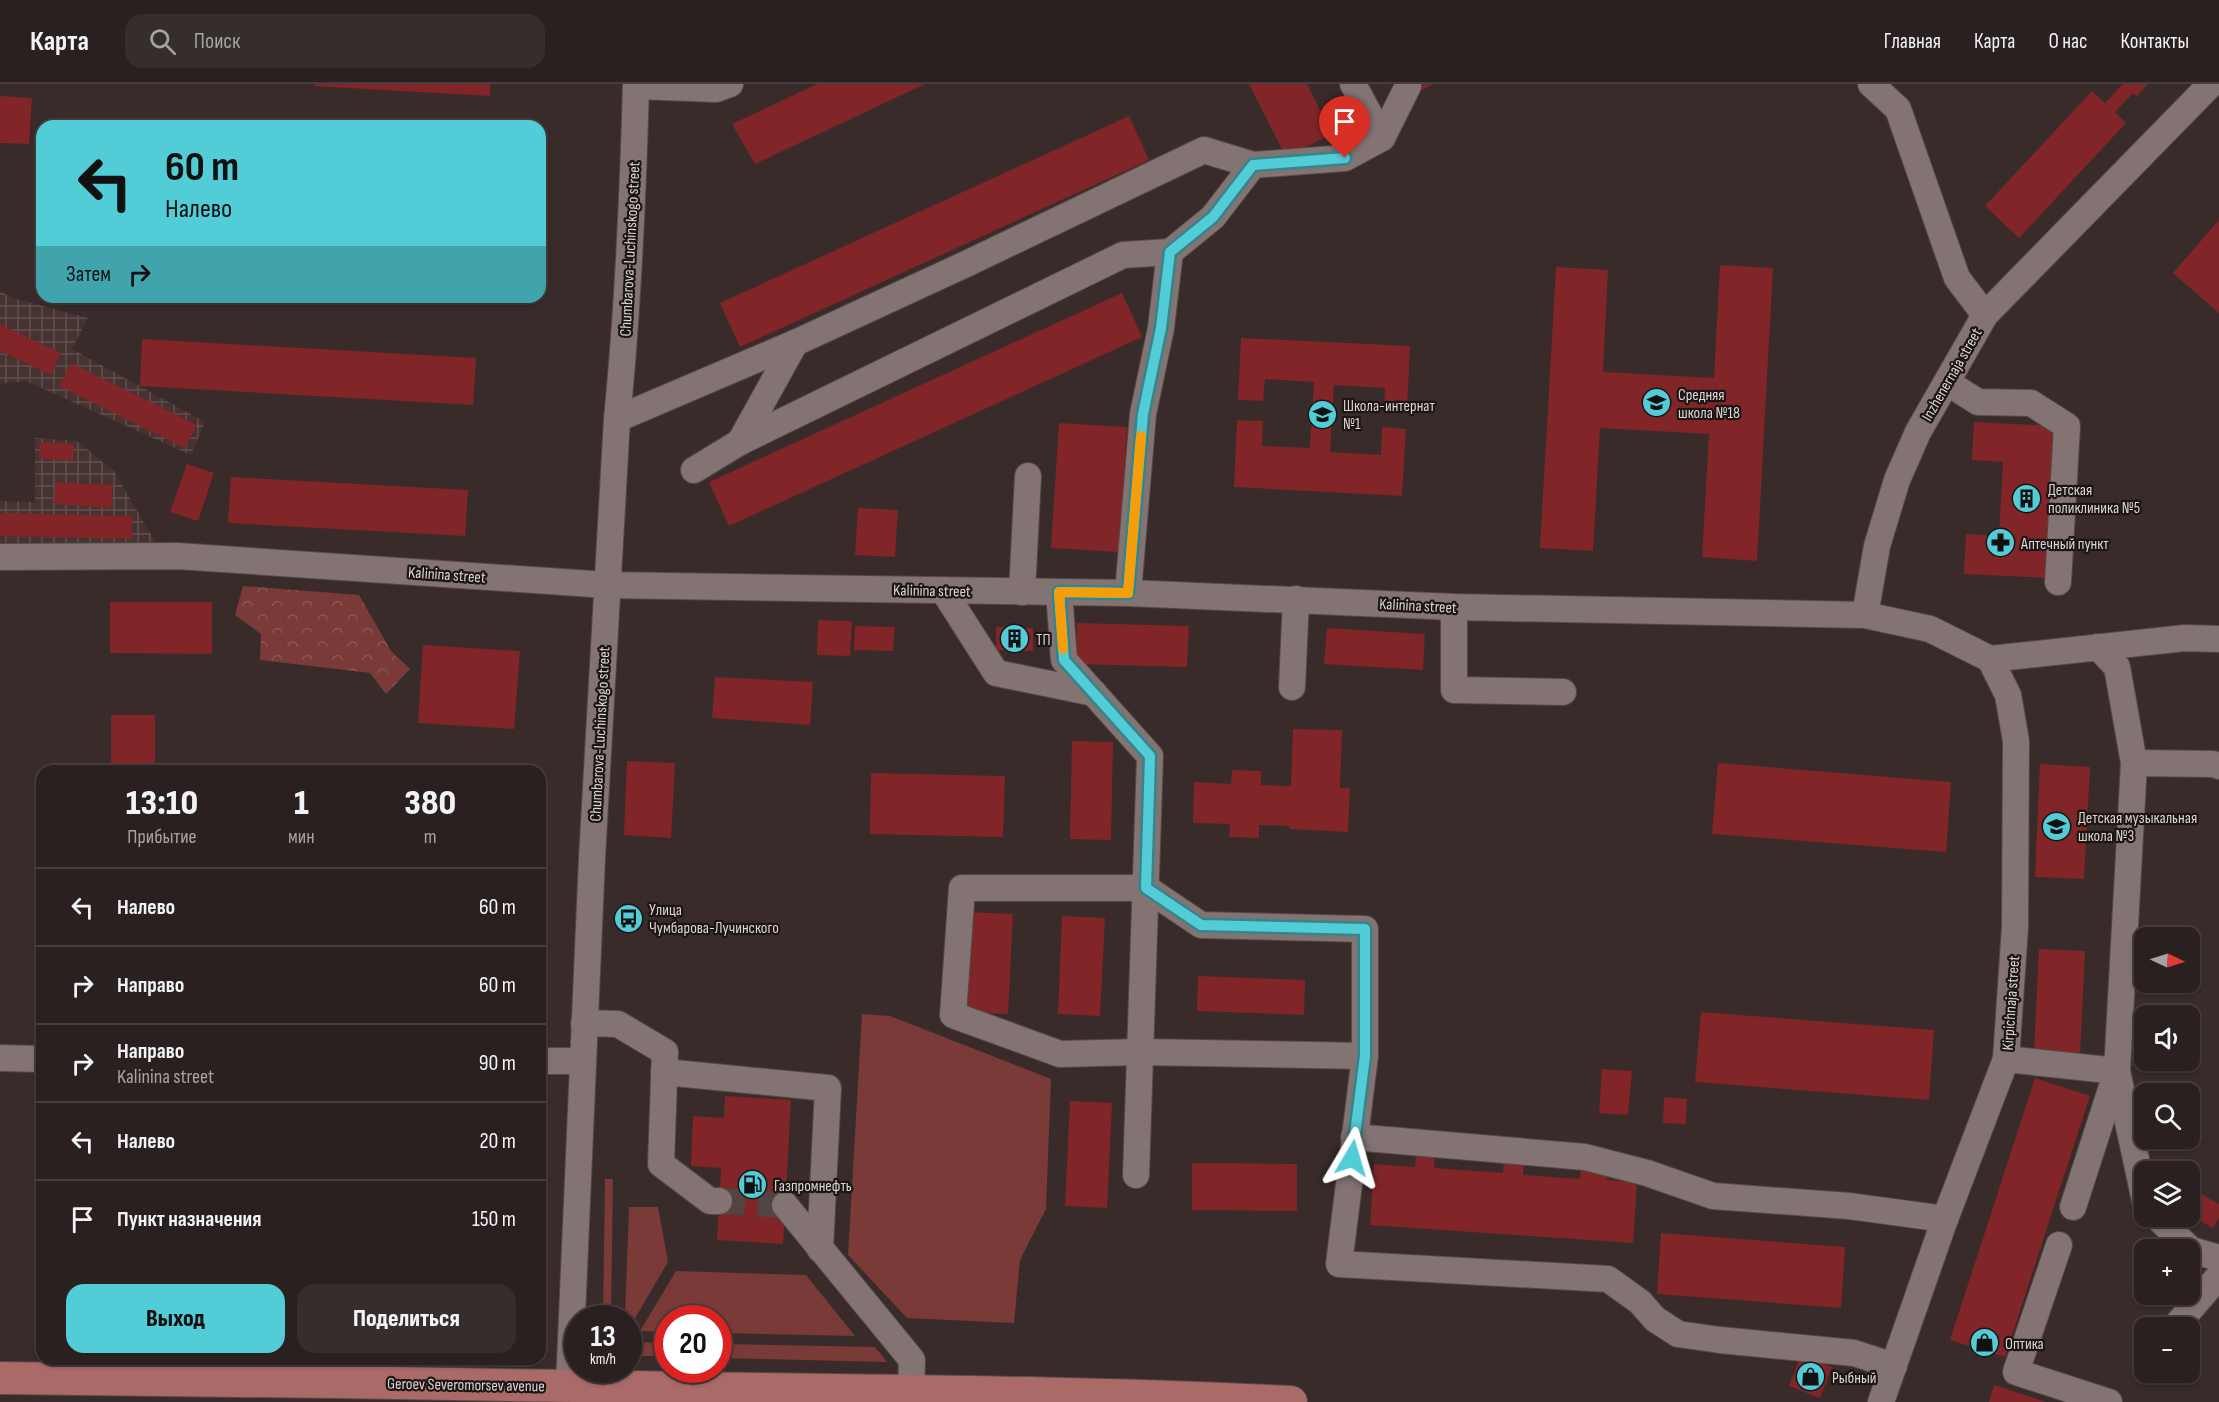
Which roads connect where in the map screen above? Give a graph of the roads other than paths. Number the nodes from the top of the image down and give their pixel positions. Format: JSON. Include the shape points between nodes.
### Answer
{"nodes":[{"id":1,"x":730,"y":84,"type":"edge"},
{"id":2,"x":1353,"y":84,"type":"edge"},
{"id":3,"x":1407,"y":84,"type":"edge"},
{"id":4,"x":1871,"y":84,"type":"edge"},
{"id":5,"x":2211,"y":84,"type":"edge"},
{"id":6,"x":636,"y":85,"type":"edge"},
{"id":7,"x":1382,"y":138,"type":"junction"},
{"id":8,"x":1253,"y":165,"type":"junction"},
{"id":9,"x":1170,"y":252,"type":"junction"},
{"id":10,"x":1984,"y":315,"type":"junction"},
{"id":11,"x":795,"y":343,"type":"junction"},
{"id":12,"x":1948,"y":383,"type":"junction"},
{"id":13,"x":617,"y":419,"type":"junction"},
{"id":14,"x":740,"y":442,"type":"junction"},
{"id":15,"x":694,"y":470,"type":"dead end"},
{"id":16,"x":1028,"y":476,"type":"dead end"},
{"id":17,"x":0,"y":557,"type":"edge"},
{"id":18,"x":2058,"y":582,"type":"dead end"},
{"id":19,"x":607,"y":585,"type":"junction"},
{"id":20,"x":943,"y":590,"type":"junction"},
{"id":21,"x":1022,"y":592,"type":"junction"},
{"id":22,"x":1059,"y":592,"type":"junction"},
{"id":23,"x":1128,"y":593,"type":"junction"},
{"id":24,"x":1296,"y":599,"type":"junction"},
{"id":25,"x":1454,"y":607,"type":"junction"},
{"id":26,"x":1865,"y":615,"type":"junction"},
{"id":27,"x":2219,"y":639,"type":"edge"},
{"id":28,"x":2098,"y":647,"type":"junction"},
{"id":29,"x":1990,"y":659,"type":"junction"},
{"id":30,"x":1292,"y":687,"type":"dead end"},
{"id":31,"x":1563,"y":692,"type":"dead end"},
{"id":32,"x":1094,"y":693,"type":"junction"},
{"id":33,"x":2134,"y":763,"type":"junction"},
{"id":34,"x":2219,"y":766,"type":"edge"},
{"id":35,"x":1146,"y":888,"type":"junction"},
{"id":36,"x":584,"y":1023,"type":"junction"},
{"id":37,"x":1141,"y":1052,"type":"junction"},
{"id":38,"x":1365,"y":1056,"type":"junction"},
{"id":39,"x":0,"y":1058,"type":"edge"},
{"id":40,"x":36,"y":1059,"type":"edge"},
{"id":41,"x":2006,"y":1059,"type":"junction"},
{"id":42,"x":546,"y":1061,"type":"edge"},
{"id":43,"x":583,"y":1061,"type":"junction"},
{"id":44,"x":2117,"y":1071,"type":"junction"},
{"id":45,"x":664,"y":1072,"type":"junction"},
{"id":46,"x":1354,"y":1137,"type":"junction"},
{"id":47,"x":2136,"y":1161,"type":"edge"},
{"id":48,"x":1136,"y":1175,"type":"dead end"},
{"id":49,"x":719,"y":1201,"type":"tunnel mouth"},
{"id":50,"x":785,"y":1205,"type":"dead end"},
{"id":51,"x":2073,"y":1207,"type":"dead end"},
{"id":52,"x":1945,"y":1219,"type":"junction"},
{"id":53,"x":2167,"y":1227,"type":"edge"},
{"id":54,"x":2059,"y":1245,"type":"dead end"},
{"id":55,"x":820,"y":1249,"type":"junction"},
{"id":56,"x":2219,"y":1258,"type":"edge"},
{"id":57,"x":2219,"y":1276,"type":"edge"},
{"id":58,"x":2184,"y":1317,"type":"edge"},
{"id":59,"x":1894,"y":1366,"type":"junction"},
{"id":60,"x":0,"y":1378,"type":"edge"},
{"id":61,"x":568,"y":1385,"type":"junction"},
{"id":62,"x":911,"y":1390,"type":"junction"},
{"id":63,"x":244,"y":1391,"type":"edge"},
{"id":64,"x":767,"y":1395,"type":"edge"},
{"id":65,"x":1046,"y":1398,"type":"edge"},
{"id":66,"x":1291,"y":1402,"type":"edge"},
{"id":67,"x":1881,"y":1402,"type":"edge"},
{"id":68,"x":2109,"y":1402,"type":"edge"}],
"edges":[{"from":1,"to":6,"type":"street","via":[[716,89]]},
{"from":2,"to":7,"type":"street"},
{"from":3,"to":7,"type":"street"},
{"from":4,"to":10,"type":"street","via":[[1898,110],[1957,278]]},
{"from":5,"to":10,"type":"street","name":"Inzhenernaja street"},
{"from":6,"to":13,"type":"street","name":"Chumbarova-Luchinskogo street"},
{"from":7,"to":8,"type":"street","via":[[1345,158]]},
{"from":8,"to":9,"type":"street","via":[[1213,217]]},
{"from":8,"to":11,"type":"street","via":[[1204,150]]},
{"from":9,"to":14,"type":"street","via":[[1124,255]]},
{"from":9,"to":23,"type":"street","via":[[1161,328],[1143,414]]},
{"from":10,"to":12,"type":"street","name":"Inzhenernaja street"},
{"from":11,"to":13,"type":"street"},
{"from":11,"to":14,"type":"street"},
{"from":12,"to":18,"type":"street","via":[[1978,402],[2031,403],[2067,426]]},
{"from":12,"to":26,"type":"street","name":"Inzhenernaja street","via":[[1918,432],[1897,480],[1877,546]]},
{"from":13,"to":19,"type":"street","name":"Chumbarova-Luchinskogo street"},
{"from":14,"to":15,"type":"street"},
{"from":16,"to":21,"type":"street"},
{"from":17,"to":19,"type":"street","name":"Kalinina street","via":[[177,556]]},
{"from":19,"to":20,"type":"street","name":"Kalinina street"},
{"from":19,"to":36,"type":"street","name":"Chumbarova-Luchinskogo street"},
{"from":20,"to":21,"type":"street","name":"Kalinina street"},
{"from":20,"to":32,"type":"street","via":[[996,673]]},
{"from":21,"to":22,"type":"street","name":"Kalinina street"},
{"from":22,"to":23,"type":"street","name":"Kalinina street"},
{"from":22,"to":32,"type":"street","via":[[1064,660]]},
{"from":23,"to":24,"type":"street","name":"Kalinina street"},
{"from":24,"to":25,"type":"street","name":"Kalinina street"},
{"from":24,"to":30,"type":"street"},
{"from":25,"to":26,"type":"street","name":"Kalinina street"},
{"from":25,"to":31,"type":"street","via":[[1454,690]]},
{"from":26,"to":29,"type":"street","via":[[1930,629]]},
{"from":27,"to":28,"type":"street","via":[[2185,638]]},
{"from":28,"to":29,"type":"street"},
{"from":28,"to":33,"type":"street","via":[[2117,668]]},
{"from":29,"to":41,"type":"street","name":"Kirpichnaja street","via":[[2008,695],[2016,741],[2015,927]]},
{"from":32,"to":35,"type":"street","via":[[1150,756]]},
{"from":33,"to":34,"type":"street"},
{"from":33,"to":44,"type":"street"},
{"from":35,"to":37,"type":"street"},
{"from":35,"to":37,"type":"street","via":[[962,888],[953,1015],[1060,1054]]},
{"from":35,"to":38,"type":"street","via":[[1201,925],[1365,929]]},
{"from":36,"to":43,"type":"street","name":"Chumbarova-Luchinskogo street"},
{"from":36,"to":45,"type":"street","via":[[618,1024],[665,1052]]},
{"from":37,"to":38,"type":"street"},
{"from":37,"to":48,"type":"street"},
{"from":38,"to":46,"type":"street"},
{"from":39,"to":40,"type":"street"},
{"from":41,"to":44,"type":"street"},
{"from":41,"to":52,"type":"street","name":"Kirpichnaja street"},
{"from":42,"to":43,"type":"street"},
{"from":43,"to":61,"type":"street","name":"Chumbarova-Luchinskogo street"},
{"from":44,"to":47,"type":"street"},
{"from":44,"to":51,"type":"street"},
{"from":45,"to":49,"type":"street","via":[[660,1164],[710,1201]]},
{"from":45,"to":55,"type":"street","via":[[828,1088]]},
{"from":46,"to":52,"type":"street","via":[[1585,1157],[1713,1196],[1849,1206]]},
{"from":46,"to":59,"type":"street","via":[[1339,1264],[1608,1279],[1678,1334],[1854,1353]]},
{"from":50,"to":55,"type":"street"},
{"from":52,"to":59,"type":"street","name":"Kirpichnaja street"},
{"from":53,"to":56,"type":"street","via":[[2191,1250]]},
{"from":54,"to":68,"type":"street","via":[[2016,1372]]},
{"from":55,"to":62,"type":"street","via":[[912,1359]]},
{"from":57,"to":58,"type":"street"},
{"from":59,"to":67,"type":"street","name":"Kirpichnaja street"},
{"from":60,"to":63,"type":"main road","name":"Geroev Severomorsev avenue"},
{"from":61,"to":63,"type":"main road","name":"Geroev Severomorsev avenue"},
{"from":61,"to":64,"type":"main road","name":"Geroev Severomorsev avenue"},
{"from":62,"to":64,"type":"main road","name":"Geroev Severomorsev avenue"},
{"from":62,"to":65,"type":"main road","name":"Geroev Severomorsev avenue"},
{"from":65,"to":66,"type":"main road","name":"Geroev Severomorsev avenue"}]}
